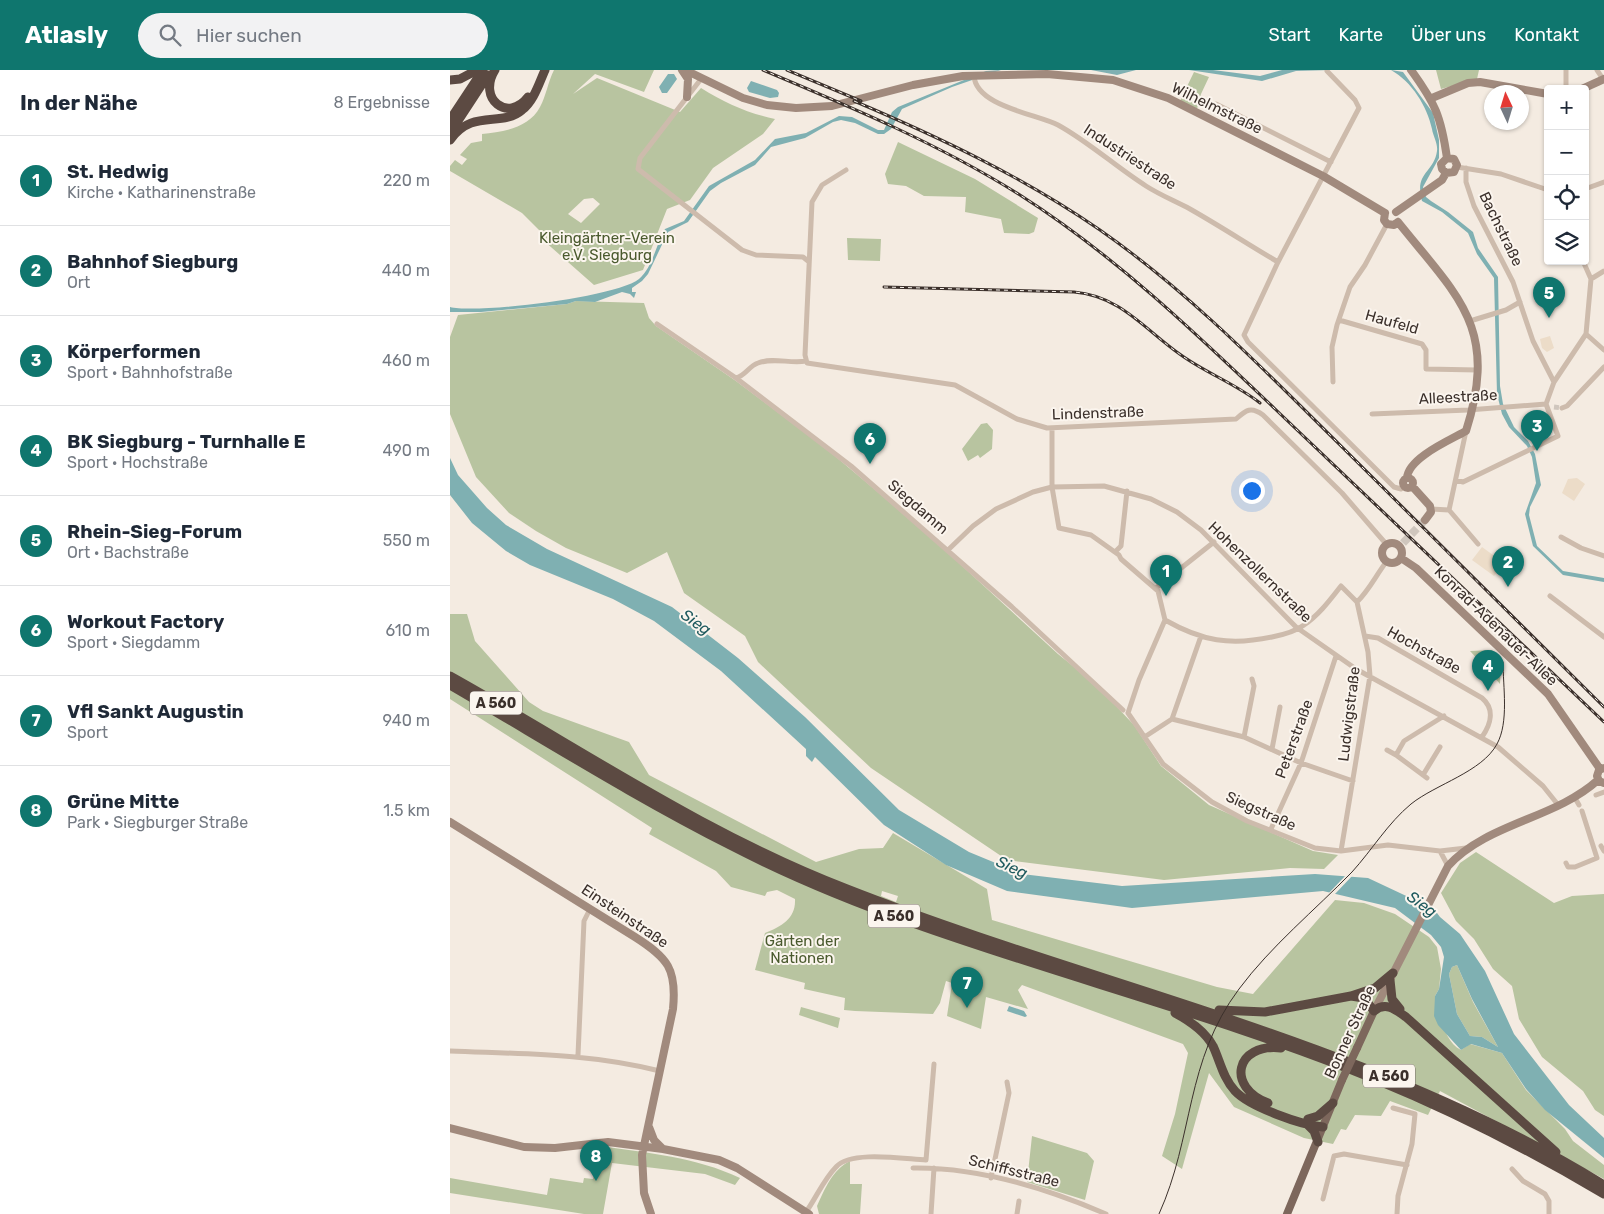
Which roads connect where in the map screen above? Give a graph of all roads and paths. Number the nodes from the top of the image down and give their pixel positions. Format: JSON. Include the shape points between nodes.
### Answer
{"nodes":[{"id":1,"x":477,"y":70,"type":"edge"},
{"id":2,"x":482,"y":70,"type":"edge"},
{"id":3,"x":491,"y":70,"type":"edge"},
{"id":4,"x":495,"y":70,"type":"edge"},
{"id":5,"x":543,"y":70,"type":"edge"},
{"id":6,"x":684,"y":70,"type":"edge"},
{"id":7,"x":1411,"y":70,"type":"edge"},
{"id":8,"x":1566,"y":70,"type":"edge"},
{"id":9,"x":1597,"y":70,"type":"edge"},
{"id":10,"x":1327,"y":71,"type":"edge"},
{"id":11,"x":974,"y":76,"type":"junction"},
{"id":12,"x":701,"y":79,"type":"junction"},
{"id":13,"x":1603,"y":79,"type":"edge"},
{"id":14,"x":450,"y":80,"type":"edge"},
{"id":15,"x":1566,"y":85,"type":"edge"},
{"id":16,"x":1589,"y":86,"type":"edge"},
{"id":17,"x":1544,"y":93,"type":"edge"},
{"id":18,"x":687,"y":97,"type":"junction"},
{"id":19,"x":1432,"y":98,"type":"junction"},
{"id":20,"x":1216,"y":104,"type":"dead end"},
{"id":21,"x":450,"y":120,"type":"edge"},
{"id":22,"x":450,"y":134,"type":"edge"},
{"id":23,"x":450,"y":140,"type":"edge"},
{"id":24,"x":1447,"y":158,"type":"junction"},
{"id":25,"x":1331,"y":162,"type":"junction"},
{"id":26,"x":1457,"y":167,"type":"junction"},
{"id":27,"x":1466,"y":168,"type":"junction"},
{"id":28,"x":846,"y":170,"type":"dead end"},
{"id":29,"x":1446,"y":173,"type":"junction"},
{"id":30,"x":1323,"y":176,"type":"junction"},
{"id":31,"x":1604,"y":182,"type":"edge"},
{"id":32,"x":1589,"y":188,"type":"edge"},
{"id":33,"x":1544,"y":189,"type":"edge"},
{"id":34,"x":1396,"y":212,"type":"junction"},
{"id":35,"x":1385,"y":213,"type":"junction"},
{"id":36,"x":1398,"y":222,"type":"junction"},
{"id":37,"x":1387,"y":224,"type":"junction"},
{"id":38,"x":808,"y":262,"type":"junction"},
{"id":39,"x":1278,"y":262,"type":"junction"},
{"id":40,"x":1584,"y":265,"type":"edge"},
{"id":41,"x":1604,"y":271,"type":"edge"},
{"id":42,"x":1591,"y":279,"type":"junction"},
{"id":43,"x":1520,"y":302,"type":"junction"},
{"id":44,"x":1338,"y":320,"type":"junction"},
{"id":45,"x":1470,"y":322,"type":"junction"},
{"id":46,"x":656,"y":324,"type":"dead end"},
{"id":47,"x":1586,"y":334,"type":"junction"},
{"id":48,"x":1604,"y":350,"type":"edge"},
{"id":49,"x":806,"y":361,"type":"junction"},
{"id":50,"x":1604,"y":367,"type":"edge"},
{"id":51,"x":1477,"y":370,"type":"junction"},
{"id":52,"x":736,"y":378,"type":"junction"},
{"id":53,"x":1333,"y":382,"type":"dead end"},
{"id":54,"x":1554,"y":382,"type":"junction"},
{"id":55,"x":1550,"y":406,"type":"junction"},
{"id":56,"x":1564,"y":407,"type":"dead end"},
{"id":57,"x":1474,"y":409,"type":"junction"},
{"id":58,"x":1372,"y":414,"type":"dead end"},
{"id":59,"x":1052,"y":428,"type":"junction"},
{"id":60,"x":1466,"y":431,"type":"junction"},
{"id":61,"x":1451,"y":440,"type":"junction"},
{"id":62,"x":1461,"y":450,"type":"junction"},
{"id":63,"x":1456,"y":480,"type":"junction"},
{"id":64,"x":1408,"y":486,"type":"junction"},
{"id":65,"x":1052,"y":487,"type":"junction"},
{"id":66,"x":1127,"y":491,"type":"junction"},
{"id":67,"x":1431,"y":509,"type":"junction"},
{"id":68,"x":1449,"y":510,"type":"junction"},
{"id":69,"x":1426,"y":520,"type":"tunnel mouth"},
{"id":70,"x":1561,"y":537,"type":"dead end"},
{"id":71,"x":1214,"y":542,"type":"junction"},
{"id":72,"x":1478,"y":544,"type":"dead end"},
{"id":73,"x":1387,"y":545,"type":"junction"},
{"id":74,"x":948,"y":550,"type":"junction"},
{"id":75,"x":1115,"y":552,"type":"junction"},
{"id":76,"x":1604,"y":556,"type":"edge"},
{"id":77,"x":1401,"y":558,"type":"junction"},
{"id":78,"x":1387,"y":561,"type":"junction"},
{"id":79,"x":1156,"y":588,"type":"junction"},
{"id":80,"x":1550,"y":596,"type":"dead end"},
{"id":81,"x":1358,"y":602,"type":"junction"},
{"id":82,"x":1165,"y":620,"type":"junction"},
{"id":83,"x":1298,"y":628,"type":"junction"},
{"id":84,"x":1201,"y":636,"type":"junction"},
{"id":85,"x":1365,"y":636,"type":"junction"},
{"id":86,"x":1604,"y":638,"type":"edge"},
{"id":87,"x":1336,"y":656,"type":"junction"},
{"id":88,"x":450,"y":676,"type":"edge"},
{"id":89,"x":1370,"y":676,"type":"junction"},
{"id":90,"x":1252,"y":679,"type":"dead end"},
{"id":91,"x":450,"y":685,"type":"edge"},
{"id":92,"x":1280,"y":707,"type":"dead end"},
{"id":93,"x":1126,"y":710,"type":"junction"},
{"id":94,"x":1444,"y":716,"type":"junction"},
{"id":95,"x":1172,"y":719,"type":"junction"},
{"id":96,"x":1146,"y":736,"type":"junction"},
{"id":97,"x":1244,"y":738,"type":"junction"},
{"id":98,"x":1482,"y":738,"type":"junction"},
{"id":99,"x":1440,"y":747,"type":"dead end"},
{"id":100,"x":1272,"y":749,"type":"junction"},
{"id":101,"x":1386,"y":750,"type":"dead end"},
{"id":102,"x":1396,"y":755,"type":"junction"},
{"id":103,"x":1301,"y":763,"type":"junction"},
{"id":104,"x":1602,"y":768,"type":"edge"},
{"id":105,"x":1353,"y":781,"type":"junction"},
{"id":106,"x":1601,"y":782,"type":"edge"},
{"id":107,"x":1604,"y":792,"type":"edge"},
{"id":108,"x":1596,"y":795,"type":"dead end"},
{"id":109,"x":1559,"y":806,"type":"junction"},
{"id":110,"x":1582,"y":811,"type":"dead end"},
{"id":111,"x":450,"y":822,"type":"edge"},
{"id":112,"x":1272,"y":830,"type":"junction"},
{"id":113,"x":1471,"y":847,"type":"junction"},
{"id":114,"x":1341,"y":851,"type":"junction"},
{"id":115,"x":1440,"y":851,"type":"junction"},
{"id":116,"x":1566,"y":863,"type":"dead end"},
{"id":117,"x":1448,"y":866,"type":"junction"},
{"id":118,"x":590,"y":909,"type":"junction"},
{"id":119,"x":1392,"y":976,"type":"junction"},
{"id":120,"x":1351,"y":996,"type":"junction"},
{"id":121,"x":1157,"y":1003,"type":"junction"},
{"id":122,"x":1187,"y":1004,"type":"junction"},
{"id":123,"x":1374,"y":1011,"type":"junction"},
{"id":124,"x":1406,"y":1017,"type":"junction"},
{"id":125,"x":450,"y":1051,"type":"edge"},
{"id":126,"x":578,"y":1055,"type":"junction"},
{"id":127,"x":1318,"y":1058,"type":"junction"},
{"id":128,"x":934,"y":1064,"type":"dead end"},
{"id":129,"x":660,"y":1071,"type":"junction"},
{"id":130,"x":1006,"y":1082,"type":"dead end"},
{"id":131,"x":1333,"y":1104,"type":"junction"},
{"id":132,"x":1393,"y":1108,"type":"dead end"},
{"id":133,"x":1307,"y":1121,"type":"junction"},
{"id":134,"x":648,"y":1125,"type":"junction"},
{"id":135,"x":1323,"y":1127,"type":"junction"},
{"id":136,"x":450,"y":1128,"type":"edge"},
{"id":137,"x":1318,"y":1142,"type":"junction"},
{"id":138,"x":644,"y":1146,"type":"junction"},
{"id":139,"x":663,"y":1149,"type":"junction"},
{"id":140,"x":1407,"y":1165,"type":"junction"},
{"id":141,"x":913,"y":1168,"type":"dead end"},
{"id":142,"x":934,"y":1168,"type":"junction"},
{"id":143,"x":1512,"y":1169,"type":"dead end"},
{"id":144,"x":1582,"y":1172,"type":"junction"},
{"id":145,"x":991,"y":1178,"type":"junction"},
{"id":146,"x":1604,"y":1185,"type":"edge"},
{"id":147,"x":1604,"y":1194,"type":"edge"},
{"id":148,"x":1323,"y":1199,"type":"dead end"},
{"id":149,"x":1019,"y":1201,"type":"dead end"},
{"id":150,"x":808,"y":1213,"type":"edge"},
{"id":151,"x":651,"y":1214,"type":"edge"},
{"id":152,"x":931,"y":1214,"type":"edge"},
{"id":153,"x":1017,"y":1214,"type":"edge"},
{"id":154,"x":1106,"y":1214,"type":"edge"},
{"id":155,"x":1287,"y":1214,"type":"edge"},
{"id":156,"x":1397,"y":1214,"type":"edge"},
{"id":157,"x":1548,"y":1214,"type":"edge"}],
"edges":[{"from":1,"to":14,"type":"highway","via":[[468,76]]},
{"from":2,"to":21,"type":"highway"},
{"from":3,"to":22,"type":"highway"},
{"from":4,"to":5,"type":"highway","via":[[488,83],[490,96],[498,105],[510,108],[527,98]]},
{"from":5,"to":23,"type":"highway","via":[[531,99],[521,112],[514,116],[472,122]]},
{"from":6,"to":12,"type":"main road","name":"Wilhelmstraße"},
{"from":6,"to":18,"type":"main road","via":[[688,79]]},
{"from":7,"to":19,"type":"main road"},
{"from":8,"to":15,"type":"street"},
{"from":9,"to":13,"type":"street"},
{"from":10,"to":25,"type":"street","via":[[1359,108]]},
{"from":11,"to":12,"type":"main road","name":"Wilhelmstraße","via":[[913,85],[832,106],[806,108],[759,103]]},
{"from":11,"to":30,"type":"main road","name":"Wilhelmstraße","via":[[1074,75],[1128,84],[1168,98]]},
{"from":11,"to":39,"type":"street","name":"Industriestraße","via":[[975,85],[981,91],[1017,112],[1058,126],[1146,186]]},
{"from":12,"to":18,"type":"street"},
{"from":13,"to":16,"type":"main road"},
{"from":17,"to":19,"type":"main road","via":[[1480,82],[1468,83]]},
{"from":18,"to":38,"type":"street","via":[[640,158],[637,166],[641,173],[742,250],[756,255],[803,257]]},
{"from":19,"to":24,"type":"main road"},
{"from":20,"to":25,"type":"street"},
{"from":24,"to":26,"type":"main road","via":[[1455,161]]},
{"from":24,"to":29,"type":"main road","via":[[1441,164]]},
{"from":25,"to":30,"type":"street"},
{"from":26,"to":27,"type":"street"},
{"from":26,"to":29,"type":"main road","via":[[1454,172]]},
{"from":27,"to":33,"type":"street","via":[[1501,174]]},
{"from":27,"to":43,"type":"street","name":"Bachstraße","via":[[1466,182],[1474,206],[1514,282]]},
{"from":28,"to":38,"type":"street","via":[[822,185],[812,202]]},
{"from":29,"to":34,"type":"main road","via":[[1442,180]]},
{"from":30,"to":35,"type":"main road","name":"Wilhelmstraße"},
{"from":30,"to":39,"type":"street"},
{"from":31,"to":32,"type":"street"},
{"from":34,"to":35,"type":"main road","via":[[1390,210]]},
{"from":34,"to":36,"type":"main road"},
{"from":35,"to":37,"type":"main road"},
{"from":36,"to":37,"type":"main road"},
{"from":36,"to":45,"type":"main road","via":[[1454,291]]},
{"from":37,"to":44,"type":"street","via":[[1350,288]]},
{"from":38,"to":49,"type":"street"},
{"from":39,"to":64,"type":"street","via":[[1245,331],[1245,339],[1394,487]]},
{"from":40,"to":42,"type":"street"},
{"from":41,"to":42,"type":"street"},
{"from":42,"to":47,"type":"street"},
{"from":43,"to":45,"type":"street"},
{"from":43,"to":54,"type":"street","name":"Bachstraße","via":[[1533,341]]},
{"from":44,"to":51,"type":"street","name":"Haufeld","via":[[1422,344],[1426,350],[1426,369]]},
{"from":44,"to":53,"type":"street","via":[[1332,347]]},
{"from":45,"to":51,"type":"main road","via":[[1477,351]]},
{"from":46,"to":52,"type":"street","name":"Siegdamm"},
{"from":47,"to":48,"type":"street"},
{"from":47,"to":54,"type":"street"},
{"from":49,"to":52,"type":"street","name":"Lindenstraße","via":[[765,361],[749,367]]},
{"from":49,"to":59,"type":"street","name":"Lindenstraße","via":[[955,385],[1021,420]]},
{"from":50,"to":56,"type":"street"},
{"from":51,"to":57,"type":"main road"},
{"from":52,"to":74,"type":"street","name":"Siegdamm","via":[[844,461]]},
{"from":54,"to":55,"type":"street"},
{"from":55,"to":57,"type":"street","name":"Alleestraße"},
{"from":55,"to":63,"type":"street","via":[[1558,436],[1463,482]]},
{"from":57,"to":58,"type":"street","name":"Alleestraße"},
{"from":57,"to":60,"type":"main road"},
{"from":59,"to":65,"type":"street"},
{"from":59,"to":73,"type":"street","name":"Lindenstraße","via":[[1236,419],[1249,410],[1257,411],[1342,493]]},
{"from":60,"to":61,"type":"main road"},
{"from":60,"to":62,"type":"street"},
{"from":61,"to":62,"type":"street","via":[[1459,442]]},
{"from":61,"to":64,"type":"main road","via":[[1413,465],[1407,478],[1412,480]]},
{"from":62,"to":63,"type":"street"},
{"from":63,"to":68,"type":"street"},
{"from":64,"to":67,"type":"main road","via":[[1429,503]]},
{"from":65,"to":66,"type":"street","name":"Hohenzollernstraße","via":[[1096,486]]},
{"from":65,"to":74,"type":"street","name":"Hohenzollernstraße","via":[[996,509]]},
{"from":65,"to":75,"type":"street","via":[[1057,526],[1063,531],[1091,535]]},
{"from":66,"to":71,"type":"street","name":"Hohenzollernstraße","via":[[1177,512]]},
{"from":66,"to":75,"type":"street","via":[[1121,546]]},
{"from":67,"to":68,"type":"street"},
{"from":67,"to":69,"type":"main road"},
{"from":68,"to":72,"type":"street"},
{"from":70,"to":76,"type":"street"},
{"from":71,"to":79,"type":"street"},
{"from":71,"to":83,"type":"street","name":"Hohenzollernstraße"},
{"from":73,"to":77,"type":"main road","via":[[1401,544]]},
{"from":73,"to":78,"type":"main road","via":[[1382,553]]},
{"from":74,"to":93,"type":"street","name":"Siegdamm"},
{"from":75,"to":79,"type":"street"},
{"from":77,"to":78,"type":"main road","via":[[1396,562]]},
{"from":77,"to":104,"type":"main road","name":"Konrad-Adenauer-Allee","via":[[1416,568],[1548,694]]},
{"from":78,"to":81,"type":"street","via":[[1376,574],[1372,587]]},
{"from":79,"to":82,"type":"street"},
{"from":80,"to":86,"type":"street"},
{"from":81,"to":83,"type":"street","via":[[1341,586],[1319,612]]},
{"from":81,"to":85,"type":"street","name":"Ludwigstraße"},
{"from":82,"to":84,"type":"street"},
{"from":82,"to":93,"type":"street"},
{"from":83,"to":84,"type":"street","via":[[1277,636],[1243,642]]},
{"from":83,"to":87,"type":"street","name":"Hohenzollernstraße"},
{"from":84,"to":95,"type":"street"},
{"from":85,"to":89,"type":"street","name":"Ludwigstraße"},
{"from":85,"to":98,"type":"street","name":"Hochstraße","via":[[1378,638],[1482,698],[1489,707],[1491,718]]},
{"from":87,"to":89,"type":"street","name":"Hohenzollernstraße"},
{"from":87,"to":103,"type":"street","name":"Peterstraße"},
{"from":88,"to":122,"type":"highway","number":"A 560","via":[[703,822],[794,867],[933,922]]},
{"from":89,"to":94,"type":"street","name":"Hohenzollernstraße"},
{"from":89,"to":105,"type":"street","name":"Ludwigstraße"},
{"from":90,"to":97,"type":"street","via":[[1254,686]]},
{"from":91,"to":121,"type":"highway","number":"A 560","via":[[688,823],[820,887],[912,923]]},
{"from":92,"to":100,"type":"street"},
{"from":93,"to":96,"type":"street","name":"Siegstraße"},
{"from":94,"to":98,"type":"street","name":"Hohenzollernstraße"},
{"from":94,"to":102,"type":"street","via":[[1404,741]]},
{"from":95,"to":96,"type":"street"},
{"from":95,"to":97,"type":"street"},
{"from":96,"to":112,"type":"street","name":"Siegstraße","via":[[1163,764],[1189,786],[1222,809]]},
{"from":97,"to":100,"type":"street"},
{"from":98,"to":109,"type":"street","name":"Hohenzollernstraße","via":[[1520,764]]},
{"from":99,"to":102,"type":"street","via":[[1425,777]]},
{"from":100,"to":103,"type":"street"},
{"from":101,"to":102,"type":"street"},
{"from":103,"to":105,"type":"street"},
{"from":103,"to":112,"type":"street","name":"Peterstraße"},
{"from":104,"to":106,"type":"main road","via":[[1597,774]]},
{"from":105,"to":114,"type":"street","name":"Ludwigstraße"},
{"from":106,"to":109,"type":"main road","name":"Bonner Straße","via":[[1577,802]]},
{"from":107,"to":108,"type":"street"},
{"from":109,"to":113,"type":"main road","name":"Bonner Straße"},
{"from":110,"to":116,"type":"street","via":[[1597,858],[1575,867],[1568,867]]},
{"from":111,"to":118,"type":"main road","name":"Einsteinstraße"},
{"from":112,"to":114,"type":"street","name":"Siegstraße","via":[[1314,848]]},
{"from":113,"to":115,"type":"street"},
{"from":113,"to":117,"type":"main road","name":"Bonner Straße"},
{"from":114,"to":115,"type":"street","name":"Siegstraße","via":[[1394,845]]},
{"from":115,"to":117,"type":"street"},
{"from":117,"to":119,"type":"main road","name":"Bonner Straße"},
{"from":118,"to":126,"type":"street","via":[[584,921]]},
{"from":118,"to":129,"type":"main road","name":"Einsteinstraße","via":[[655,950],[672,970],[674,996]]},
{"from":119,"to":120,"type":"highway","via":[[1369,991]]},
{"from":119,"to":123,"type":"main road","name":"Bonner Straße"},
{"from":119,"to":124,"type":"highway","via":[[1392,999]]},
{"from":120,"to":122,"type":"highway","via":[[1265,1012],[1232,1012]]},
{"from":120,"to":123,"type":"highway","via":[[1364,998]]},
{"from":121,"to":127,"type":"highway","number":"A 560"},
{"from":121,"to":133,"type":"highway","via":[[1207,1036],[1235,1091],[1252,1103]]},
{"from":122,"to":144,"type":"highway","number":"A 560","via":[[1400,1080],[1516,1135]]},
{"from":123,"to":124,"type":"highway","via":[[1378,1007],[1390,1007]]},
{"from":123,"to":131,"type":"main road","name":"Bonner Straße","bridge":true},
{"from":124,"to":144,"type":"highway","via":[[1536,1136]]},
{"from":125,"to":126,"type":"street"},
{"from":126,"to":129,"type":"street"},
{"from":127,"to":133,"type":"highway","via":[[1270,1046],[1251,1052],[1242,1065],[1240,1075],[1250,1094]]},
{"from":127,"to":147,"type":"highway","number":"A 560","via":[[1440,1107],[1514,1143]]},
{"from":128,"to":150,"type":"street","via":[[926,1160],[865,1157],[844,1161],[836,1166]]},
{"from":129,"to":134,"type":"main road","name":"Einsteinstraße"},
{"from":130,"to":145,"type":"street","via":[[1009,1093]]},
{"from":131,"to":133,"type":"highway"},
{"from":131,"to":135,"type":"main road","name":"Bonner Straße"},
{"from":132,"to":140,"type":"street","via":[[1416,1114]]},
{"from":133,"to":135,"type":"highway"},
{"from":133,"to":137,"type":"highway"},
{"from":134,"to":138,"type":"main road","name":"Einsteinstraße"},
{"from":134,"to":139,"type":"main road","via":[[654,1140]]},
{"from":135,"to":137,"type":"main road","name":"Bonner Straße"},
{"from":136,"to":138,"type":"main road","via":[[538,1148],[608,1142]]},
{"from":137,"to":155,"type":"main road","name":"Bonner Straße"},
{"from":138,"to":139,"type":"main road"},
{"from":138,"to":151,"type":"main road","name":"Einsteinstraße","via":[[644,1193]]},
{"from":139,"to":150,"type":"main road","via":[[731,1165]]},
{"from":140,"to":148,"type":"street","via":[[1344,1154],[1334,1156]]},
{"from":140,"to":156,"type":"street","via":[[1398,1196]]},
{"from":141,"to":142,"type":"street","name":"Schiffsstraße"},
{"from":142,"to":145,"type":"street","name":"Schiffsstraße","via":[[962,1170]]},
{"from":142,"to":152,"type":"street"},
{"from":143,"to":157,"type":"street","via":[[1522,1181],[1545,1194],[1549,1201]]},
{"from":144,"to":146,"type":"highway","number":"A 560"},
{"from":145,"to":154,"type":"street","name":"Schiffsstraße","via":[[1061,1195]]},
{"from":149,"to":153,"type":"street"}]}
